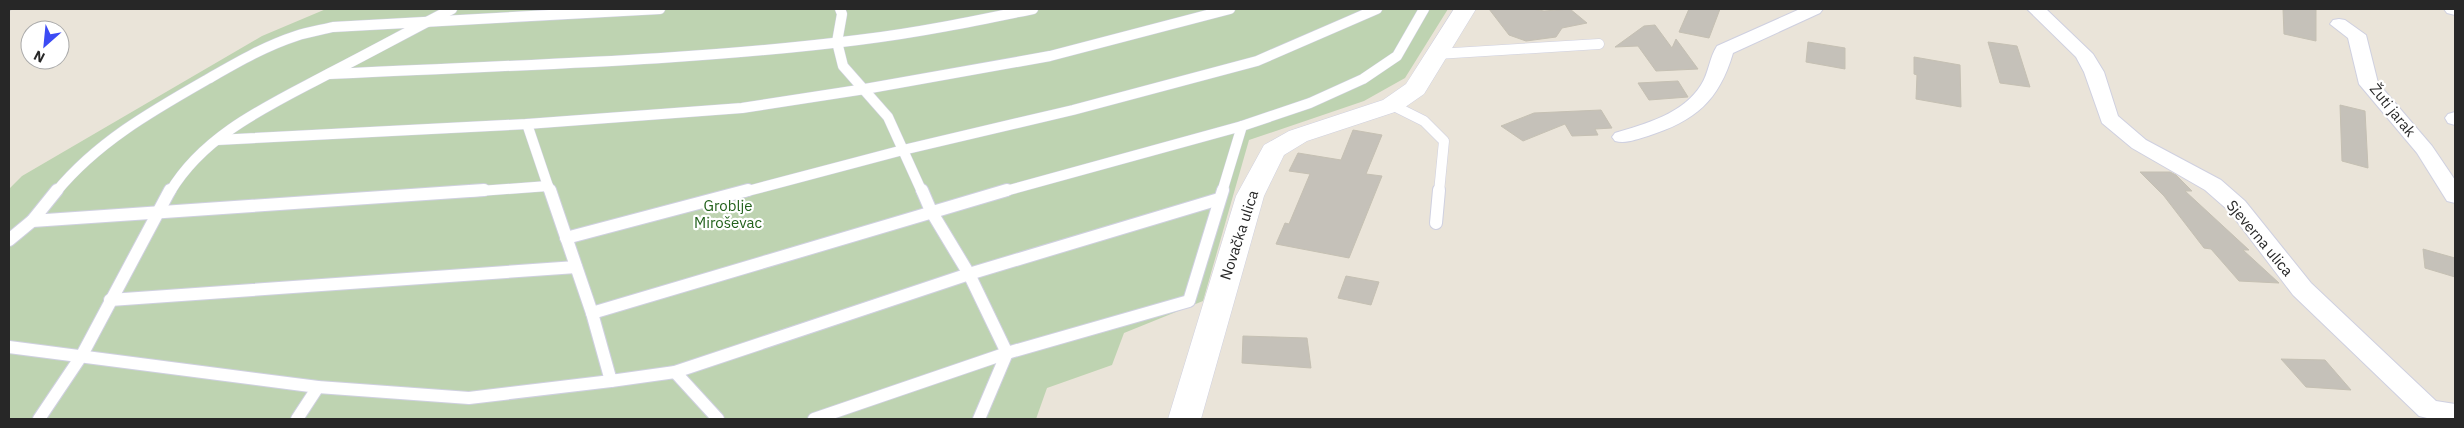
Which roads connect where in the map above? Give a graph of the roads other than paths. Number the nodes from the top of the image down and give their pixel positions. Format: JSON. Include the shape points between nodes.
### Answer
{"nodes":[{"id":1,"x":452,"y":9,"type":"edge"},
{"id":2,"x":660,"y":9,"type":"edge"},
{"id":3,"x":840,"y":9,"type":"edge"},
{"id":4,"x":1033,"y":9,"type":"edge"},
{"id":5,"x":1230,"y":9,"type":"edge"},
{"id":6,"x":1377,"y":9,"type":"edge"},
{"id":7,"x":1424,"y":9,"type":"edge"},
{"id":8,"x":1465,"y":9,"type":"edge"},
{"id":9,"x":1814,"y":9,"type":"edge"},
{"id":10,"x":2036,"y":9,"type":"edge"},
{"id":11,"x":428,"y":22,"type":"junction"},
{"id":12,"x":2339,"y":24,"type":"dead end"},
{"id":13,"x":837,"y":42,"type":"junction"},
{"id":14,"x":1599,"y":44,"type":"dead end"},
{"id":15,"x":1437,"y":54,"type":"junction"},
{"id":16,"x":328,"y":74,"type":"junction"},
{"id":17,"x":865,"y":89,"type":"junction"},
{"id":18,"x":1392,"y":105,"type":"junction"},
{"id":19,"x":527,"y":124,"type":"junction"},
{"id":20,"x":1242,"y":126,"type":"junction"},
{"id":21,"x":1622,"y":137,"type":"dead end"},
{"id":22,"x":216,"y":140,"type":"junction"},
{"id":23,"x":903,"y":150,"type":"junction"},
{"id":24,"x":548,"y":186,"type":"junction"},
{"id":25,"x":2455,"y":196,"type":"edge"},
{"id":26,"x":1219,"y":199,"type":"junction"},
{"id":27,"x":932,"y":211,"type":"junction"},
{"id":28,"x":157,"y":213,"type":"junction"},
{"id":29,"x":32,"y":221,"type":"junction"},
{"id":30,"x":1436,"y":223,"type":"dead end"},
{"id":31,"x":566,"y":238,"type":"junction"},
{"id":32,"x":9,"y":240,"type":"edge"},
{"id":33,"x":576,"y":267,"type":"junction"},
{"id":34,"x":969,"y":274,"type":"junction"},
{"id":35,"x":110,"y":300,"type":"junction"},
{"id":36,"x":592,"y":313,"type":"junction"},
{"id":37,"x":9,"y":347,"type":"edge"},
{"id":38,"x":1007,"y":353,"type":"junction"},
{"id":39,"x":82,"y":355,"type":"junction"},
{"id":40,"x":676,"y":372,"type":"junction"},
{"id":41,"x":611,"y":381,"type":"junction"},
{"id":42,"x":318,"y":387,"type":"junction"},
{"id":43,"x":2435,"y":414,"type":"edge"},
{"id":44,"x":2455,"y":414,"type":"edge"},
{"id":45,"x":39,"y":419,"type":"edge"},
{"id":46,"x":297,"y":419,"type":"edge"},
{"id":47,"x":718,"y":419,"type":"edge"},
{"id":48,"x":814,"y":419,"type":"edge"},
{"id":49,"x":979,"y":419,"type":"edge"},
{"id":50,"x":1184,"y":419,"type":"edge"}],
"edges":[{"from":1,"to":11,"type":"lane"},
{"from":2,"to":11,"type":"lane"},
{"from":3,"to":13,"type":"lane"},
{"from":4,"to":13,"type":"lane","via":[[970,24]]},
{"from":5,"to":17,"type":"lane","via":[[1050,56]]},
{"from":6,"to":23,"type":"lane","via":[[1257,61]]},
{"from":7,"to":20,"type":"lane","via":[[1397,56],[1363,79],[1310,103]]},
{"from":8,"to":15,"type":"street","name":"Novačka ulica"},
{"from":9,"to":21,"type":"street","via":[[1724,50],[1710,88],[1695,107],[1651,129]]},
{"from":10,"to":43,"type":"street","name":"Sjeverna ulica","via":[[2084,54],[2094,72],[2109,119],[2139,144],[2213,185],[2237,206],[2302,289]]},
{"from":11,"to":16,"type":"lane"},
{"from":11,"to":29,"type":"lane","via":[[333,27],[296,36],[247,57],[180,94],[106,142],[75,169]]},
{"from":12,"to":25,"type":"street","name":"Žuti jarak","via":[[2357,35],[2369,84],[2425,150]]},
{"from":13,"to":16,"type":"lane","via":[[672,59]]},
{"from":13,"to":17,"type":"lane","via":[[843,66]]},
{"from":14,"to":15,"type":"lane"},
{"from":15,"to":18,"type":"street","name":"Novačka ulica","via":[[1415,89]]},
{"from":16,"to":22,"type":"lane","via":[[252,114]]},
{"from":17,"to":19,"type":"lane","via":[[742,108]]},
{"from":17,"to":23,"type":"lane","via":[[888,117]]},
{"from":18,"to":30,"type":"lane","via":[[1424,121],[1444,141]]},
{"from":18,"to":50,"type":"street","name":"Novačka ulica","via":[[1298,136],[1273,150],[1250,196]]},
{"from":19,"to":22,"type":"lane"},
{"from":19,"to":24,"type":"lane"},
{"from":20,"to":26,"type":"lane"},
{"from":20,"to":27,"type":"lane"},
{"from":22,"to":28,"type":"lane","via":[[179,176]]},
{"from":23,"to":27,"type":"lane"},
{"from":23,"to":31,"type":"lane"},
{"from":24,"to":28,"type":"lane"},
{"from":24,"to":31,"type":"lane"},
{"from":26,"to":34,"type":"lane"},
{"from":26,"to":38,"type":"lane","via":[[1189,302]]},
{"from":27,"to":34,"type":"lane"},
{"from":27,"to":36,"type":"lane"},
{"from":28,"to":29,"type":"lane"},
{"from":28,"to":35,"type":"lane"},
{"from":29,"to":32,"type":"lane"},
{"from":31,"to":33,"type":"lane"},
{"from":33,"to":35,"type":"lane"},
{"from":33,"to":36,"type":"lane"},
{"from":34,"to":38,"type":"lane"},
{"from":34,"to":40,"type":"lane"},
{"from":35,"to":39,"type":"lane"},
{"from":36,"to":41,"type":"lane"},
{"from":37,"to":39,"type":"lane"},
{"from":38,"to":48,"type":"lane"},
{"from":38,"to":49,"type":"lane"},
{"from":39,"to":42,"type":"lane"},
{"from":39,"to":45,"type":"lane"},
{"from":40,"to":41,"type":"lane"},
{"from":40,"to":47,"type":"lane"},
{"from":41,"to":42,"type":"lane","via":[[469,398]]},
{"from":42,"to":46,"type":"lane"},
{"from":43,"to":44,"type":"street","name":"Sjeverna ulica"}]}
